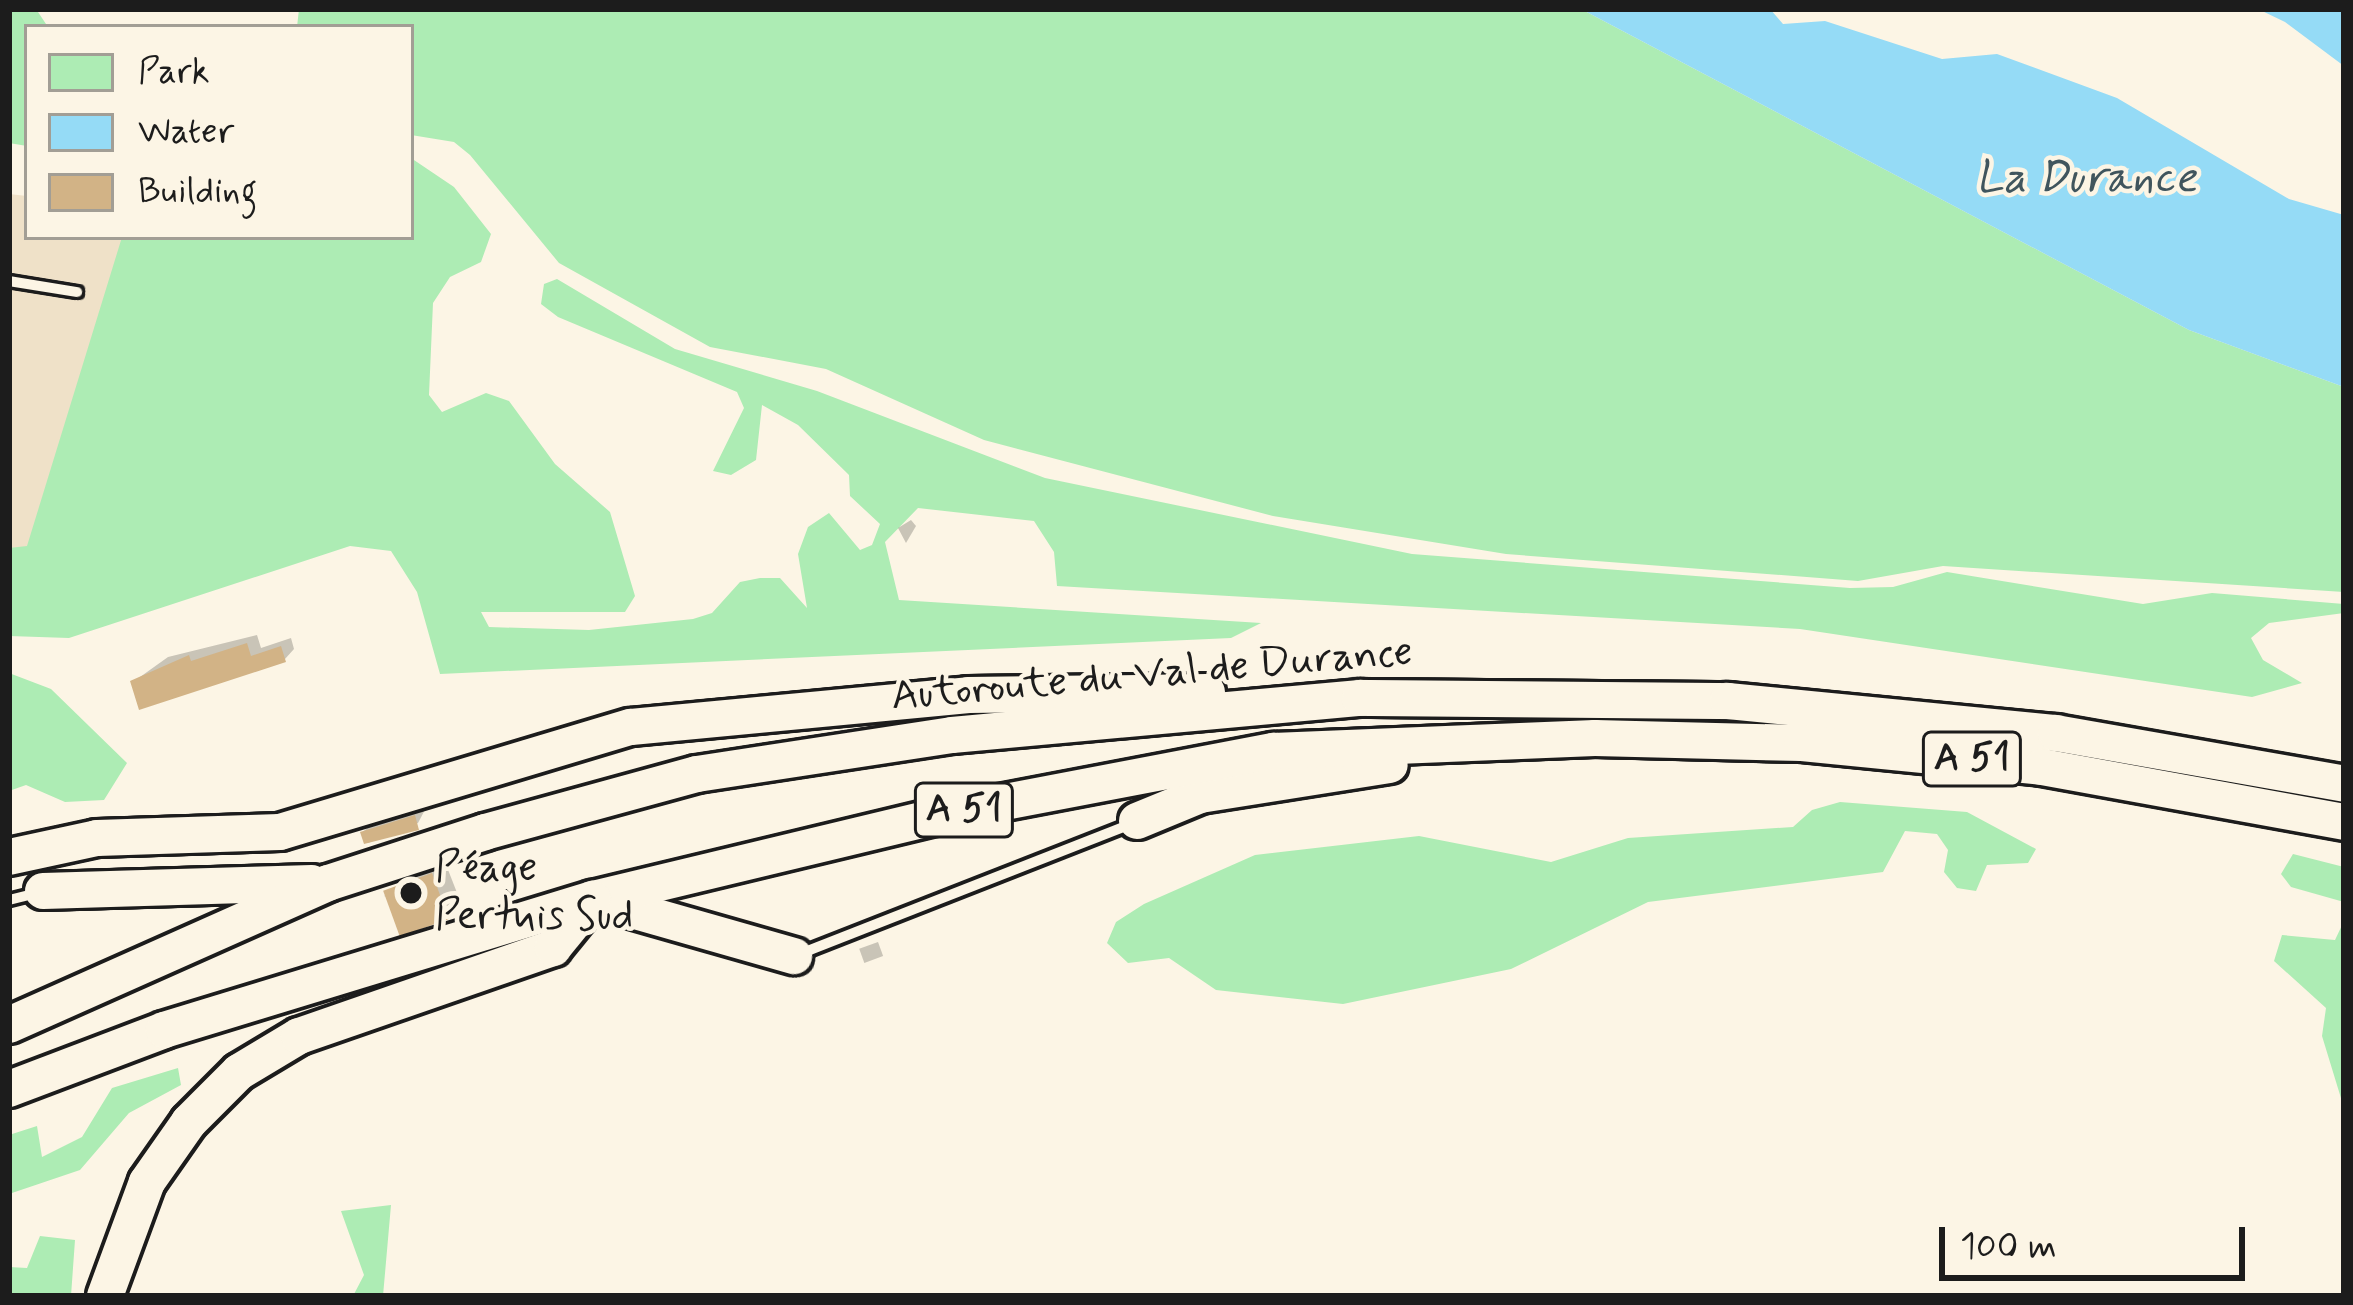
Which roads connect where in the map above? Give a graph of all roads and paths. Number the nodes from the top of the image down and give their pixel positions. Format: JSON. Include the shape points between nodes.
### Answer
{"nodes":[{"id":1,"x":9,"y":281,"type":"edge"},
{"id":2,"x":77,"y":292,"type":"dead end"},
{"id":3,"x":1360,"y":698,"type":"junction"},
{"id":4,"x":1522,"y":739,"type":"junction"},
{"id":5,"x":2344,"y":784,"type":"edge"},
{"id":6,"x":1137,"y":821,"type":"joint"},
{"id":7,"x":2344,"y":822,"type":"edge"},
{"id":8,"x":9,"y":857,"type":"edge"},
{"id":9,"x":328,"y":883,"type":"junction"},
{"id":10,"x":26,"y":896,"type":"edge"},
{"id":11,"x":593,"y":899,"type":"junction"},
{"id":12,"x":794,"y":956,"type":"joint"},
{"id":13,"x":9,"y":1024,"type":"edge"},
{"id":14,"x":9,"y":1088,"type":"edge"},
{"id":15,"x":105,"y":1296,"type":"edge"}],
"edges":[{"from":1,"to":2,"type":"lane"},
{"from":3,"to":5,"type":"highway","name":"Autoroute du Val de Durance","number":"A 51","via":[[1827,707],[2056,733]]},
{"from":3,"to":8,"type":"highway","via":[[990,694],[668,723],[560,743],[280,832],[97,838]]},
{"from":3,"to":9,"type":"highway","name":"Autoroute du Val de Durance","number":"A 51","via":[[808,751],[615,793]]},
{"from":4,"to":6,"type":"highway","via":[[1220,791]]},
{"from":4,"to":7,"type":"highway","name":"Autoroute du Val de Durance","number":"A 51","via":[[1710,737],[1906,751],[2192,790]]},
{"from":4,"to":11,"type":"highway","name":"Autoroute du Val de Durance","number":"A 51","via":[[1273,751],[1150,772]]},
{"from":6,"to":12,"type":"lane"},
{"from":9,"to":10,"type":"highway"},
{"from":9,"to":13,"type":"highway","name":"Autoroute du Val de Durance","number":"A 51"},
{"from":11,"to":12,"type":"highway"},
{"from":11,"to":14,"type":"highway","name":"Autoroute du Val de Durance","number":"A 51","via":[[164,1030]]},
{"from":11,"to":15,"type":"highway","via":[[545,952],[299,1036],[238,1072],[147,1182]]}]}
